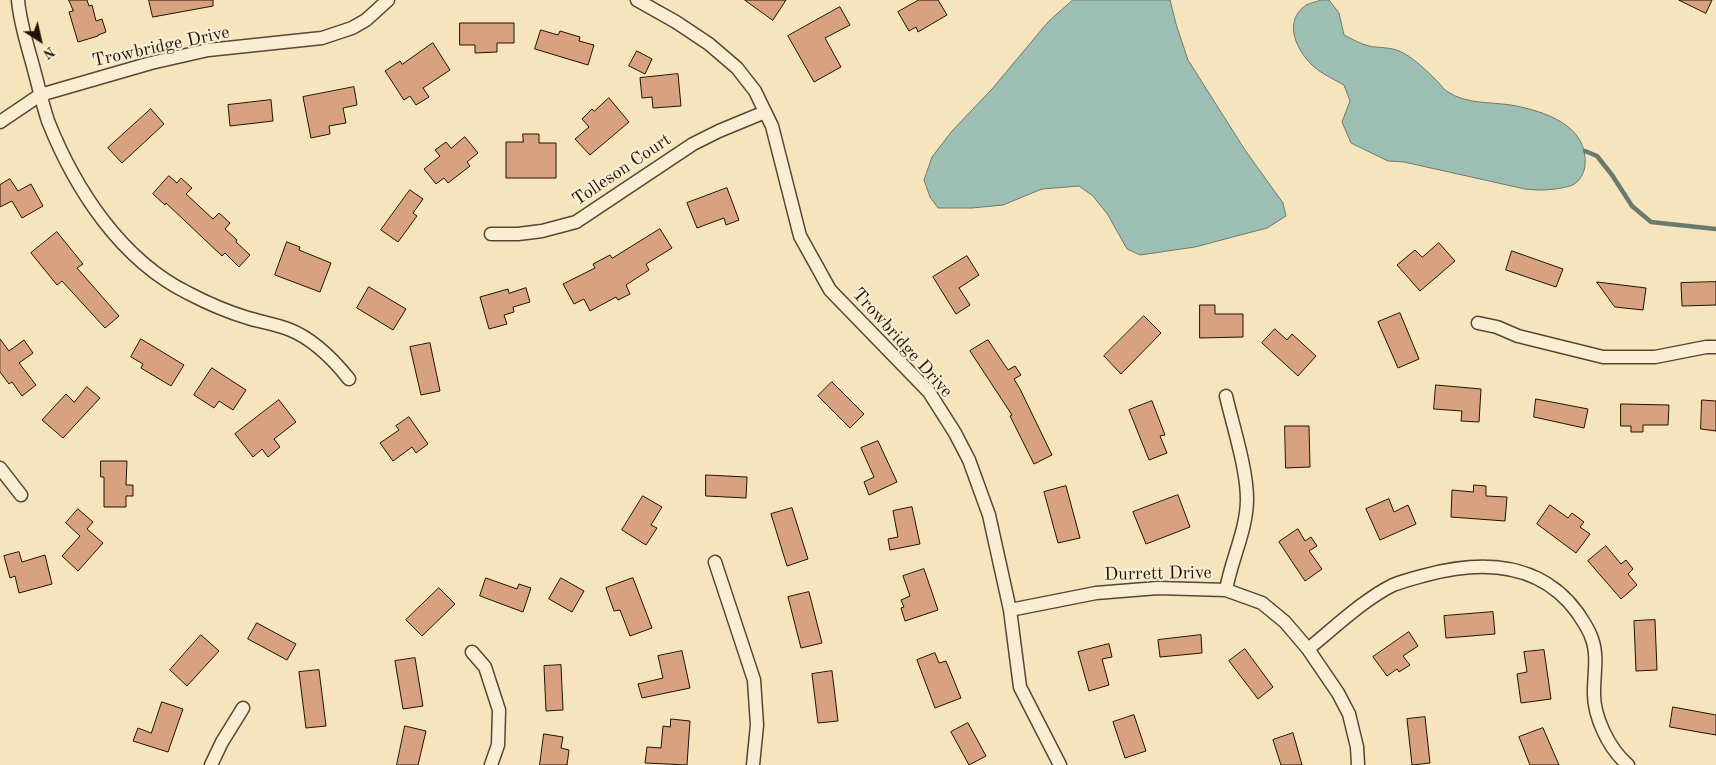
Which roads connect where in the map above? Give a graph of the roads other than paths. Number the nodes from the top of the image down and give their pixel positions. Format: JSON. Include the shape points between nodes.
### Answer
{"nodes":[{"id":1,"x":18,"y":0,"type":"edge"},
{"id":2,"x":388,"y":0,"type":"edge"},
{"id":3,"x":637,"y":0,"type":"edge"},
{"id":4,"x":40,"y":95,"type":"junction"},
{"id":5,"x":765,"y":112,"type":"junction"},
{"id":6,"x":0,"y":122,"type":"edge"},
{"id":7,"x":492,"y":234,"type":"dead end"},
{"id":8,"x":1478,"y":323,"type":"dead end"},
{"id":9,"x":1716,"y":347,"type":"edge"},
{"id":10,"x":349,"y":379,"type":"dead end"},
{"id":11,"x":1226,"y":396,"type":"dead end"},
{"id":12,"x":0,"y":468,"type":"edge"},
{"id":13,"x":21,"y":496,"type":"dead end"},
{"id":14,"x":715,"y":562,"type":"dead end"},
{"id":15,"x":1226,"y":590,"type":"junction"},
{"id":16,"x":1010,"y":610,"type":"junction"},
{"id":17,"x":1308,"y":648,"type":"junction"},
{"id":18,"x":472,"y":652,"type":"dead end"},
{"id":19,"x":243,"y":708,"type":"dead end"},
{"id":20,"x":211,"y":765,"type":"edge"},
{"id":21,"x":491,"y":765,"type":"edge"},
{"id":22,"x":753,"y":765,"type":"edge"},
{"id":23,"x":1060,"y":765,"type":"edge"},
{"id":24,"x":1358,"y":765,"type":"edge"},
{"id":25,"x":1628,"y":765,"type":"edge"}],
"edges":[{"from":1,"to":4,"type":"street"},
{"from":2,"to":4,"type":"street","name":"Trowbridge Drive","via":[[366,20],[322,38],[208,50]]},
{"from":3,"to":5,"type":"street","name":"Trowbridge Drive","via":[[709,44],[737,68],[756,91]]},
{"from":4,"to":6,"type":"street","name":"Trowbridge Drive"},
{"from":4,"to":10,"type":"street","via":[[70,168],[96,212],[156,275],[188,293],[246,317],[289,329],[313,343]]},
{"from":5,"to":7,"type":"street","name":"Tolleson Court","via":[[693,144],[576,222],[542,231]]},
{"from":5,"to":16,"type":"street","name":"Trowbridge Drive","via":[[772,126],[800,236],[820,275],[830,290],[929,392],[969,460],[989,515]]},
{"from":8,"to":9,"type":"street","via":[[1602,357],[1655,357]]},
{"from":11,"to":15,"type":"street","via":[[1247,499]]},
{"from":12,"to":13,"type":"street"},
{"from":14,"to":22,"type":"street","via":[[754,680],[757,725]]},
{"from":15,"to":16,"type":"street","name":"Durrett Drive","via":[[1158,588],[1096,593]]},
{"from":15,"to":17,"type":"street","name":"Durrett Drive","via":[[1262,603],[1285,622]]},
{"from":16,"to":23,"type":"street","name":"Trowbridge Drive","via":[[1020,687]]},
{"from":17,"to":24,"type":"street","name":"Durrett Drive","via":[[1349,714]]},
{"from":17,"to":25,"type":"street","via":[[1369,600],[1402,582],[1448,569],[1485,566],[1520,571],[1544,581],[1568,600],[1584,623],[1596,658],[1594,708],[1611,747]]},
{"from":18,"to":21,"type":"street","via":[[485,668],[499,710],[498,745]]},
{"from":19,"to":20,"type":"street"}]}
